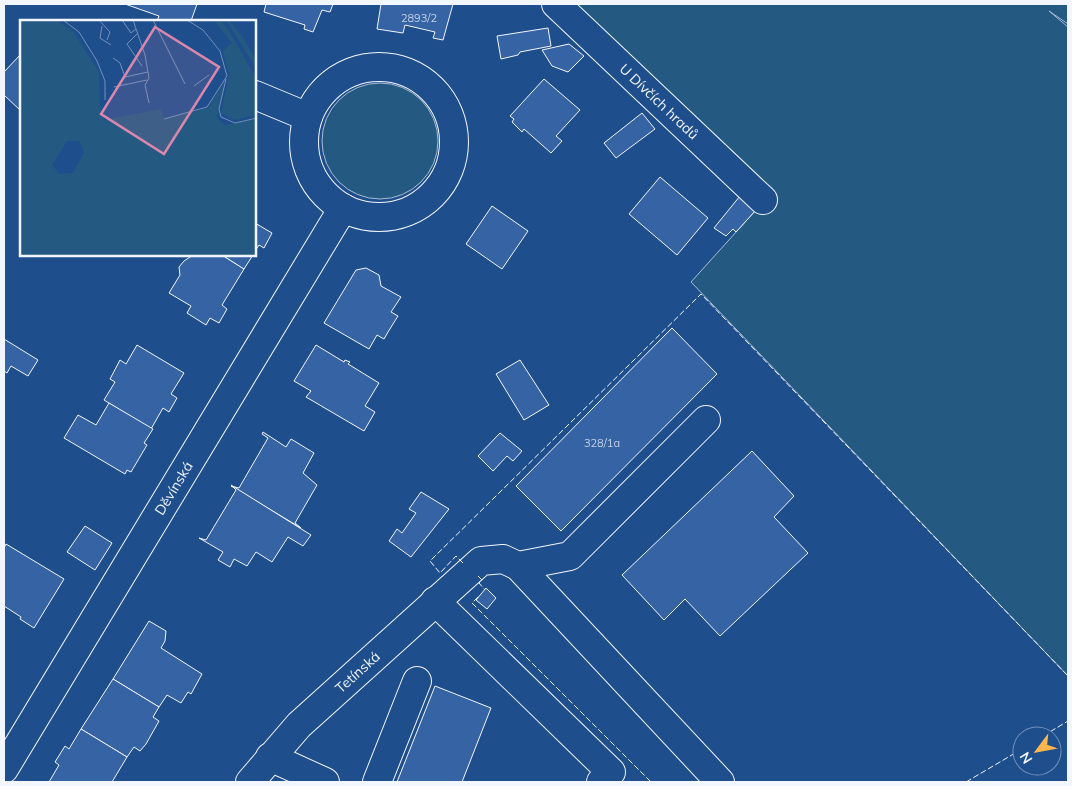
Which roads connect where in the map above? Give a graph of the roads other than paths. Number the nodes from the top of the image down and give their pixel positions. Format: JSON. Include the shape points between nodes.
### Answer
{"nodes":[{"id":1,"x":556,"y":4,"type":"edge"},
{"id":2,"x":256,"y":95,"type":"edge"},
{"id":3,"x":308,"y":116,"type":"junction"},
{"id":4,"x":763,"y":200,"type":"dead end"},
{"id":5,"x":343,"y":208,"type":"junction"},
{"id":6,"x":706,"y":420,"type":"dead end"},
{"id":7,"x":518,"y":566,"type":"junction"},
{"id":8,"x":435,"y":600,"type":"junction"},
{"id":9,"x":417,"y":681,"type":"dead end"},
{"id":10,"x":270,"y":757,"type":"junction"},
{"id":11,"x":4,"y":769,"type":"edge"},
{"id":12,"x":250,"y":782,"type":"edge"},
{"id":13,"x":325,"y":782,"type":"edge"},
{"id":14,"x":377,"y":782,"type":"edge"},
{"id":15,"x":601,"y":782,"type":"edge"},
{"id":16,"x":720,"y":782,"type":"edge"}],
"edges":[{"from":1,"to":4,"type":"street","name":"U Dívčích hradů"},
{"from":2,"to":3,"type":"street"},
{"from":3,"to":5,"type":"street","via":[[305,151],[313,178],[326,195]]},
{"from":3,"to":5,"type":"street","via":[[321,94],[340,77],[365,68],[391,67],[416,76],[436,92],[449,115],[454,140],[450,166],[437,189],[418,206],[394,216],[368,217]]},
{"from":5,"to":11,"type":"street","name":"Děvínská"},
{"from":6,"to":7,"type":"street","via":[[570,556]]},
{"from":7,"to":8,"type":"street","name":"Tetínská","via":[[503,560],[481,561]]},
{"from":7,"to":16,"type":"street"},
{"from":8,"to":10,"type":"street","name":"Tetínská","via":[[299,725]]},
{"from":8,"to":15,"type":"street","via":[[610,772]]},
{"from":9,"to":14,"type":"street"},
{"from":10,"to":12,"type":"street","name":"Tetínská"},
{"from":10,"to":13,"type":"street"}]}
